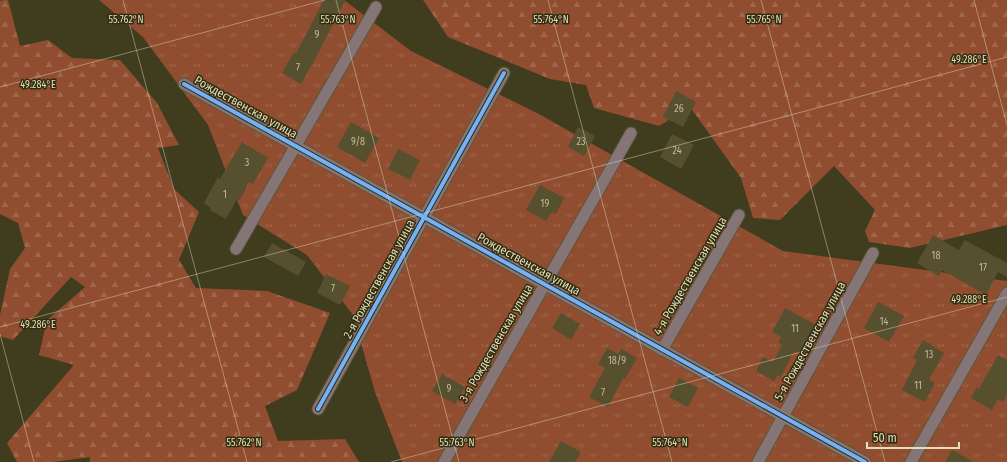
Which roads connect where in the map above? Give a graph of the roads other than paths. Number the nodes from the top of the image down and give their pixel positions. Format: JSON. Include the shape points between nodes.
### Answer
{"nodes":[{"id":1,"x":376,"y":7,"type":"dead end"},
{"id":2,"x":504,"y":73,"type":"dead end"},
{"id":3,"x":184,"y":84,"type":"dead end"},
{"id":4,"x":631,"y":133,"type":"dead end"},
{"id":5,"x":296,"y":146,"type":"junction"},
{"id":6,"x":739,"y":215,"type":"dead end"},
{"id":7,"x":424,"y":218,"type":"junction"},
{"id":8,"x":236,"y":249,"type":"dead end"},
{"id":9,"x":873,"y":253,"type":"dead end"},
{"id":10,"x":545,"y":284,"type":"junction"},
{"id":11,"x":1007,"y":293,"type":"edge"},
{"id":12,"x":662,"y":350,"type":"junction"},
{"id":13,"x":318,"y":410,"type":"dead end"},
{"id":14,"x":783,"y":417,"type":"junction"},
{"id":15,"x":444,"y":462,"type":"edge"},
{"id":16,"x":758,"y":462,"type":"edge"},
{"id":17,"x":865,"y":462,"type":"edge"},
{"id":18,"x":911,"y":462,"type":"edge"}],
"edges":[{"from":1,"to":5,"type":"street"},
{"from":2,"to":7,"type":"street","name":"2-я Рождественская улица"},
{"from":3,"to":5,"type":"street","name":"Рождественская улица"},
{"from":4,"to":10,"type":"street","name":"3-я Рождественская улица"},
{"from":5,"to":7,"type":"street","name":"Рождественская улица"},
{"from":5,"to":8,"type":"street"},
{"from":6,"to":12,"type":"street","name":"4-я Рождественская улица"},
{"from":7,"to":10,"type":"street","name":"Рождественская улица"},
{"from":7,"to":13,"type":"street","name":"2-я Рождественская улица"},
{"from":9,"to":14,"type":"street","name":"5-я Рождественская улица"},
{"from":10,"to":12,"type":"street","name":"Рождественская улица"},
{"from":10,"to":15,"type":"street","name":"3-я Рождественская улица"},
{"from":11,"to":18,"type":"street"},
{"from":12,"to":14,"type":"street","name":"Рождественская улица"},
{"from":14,"to":16,"type":"street","name":"5-я Рождественская улица"},
{"from":14,"to":17,"type":"street","name":"Рождественская улица"}]}
